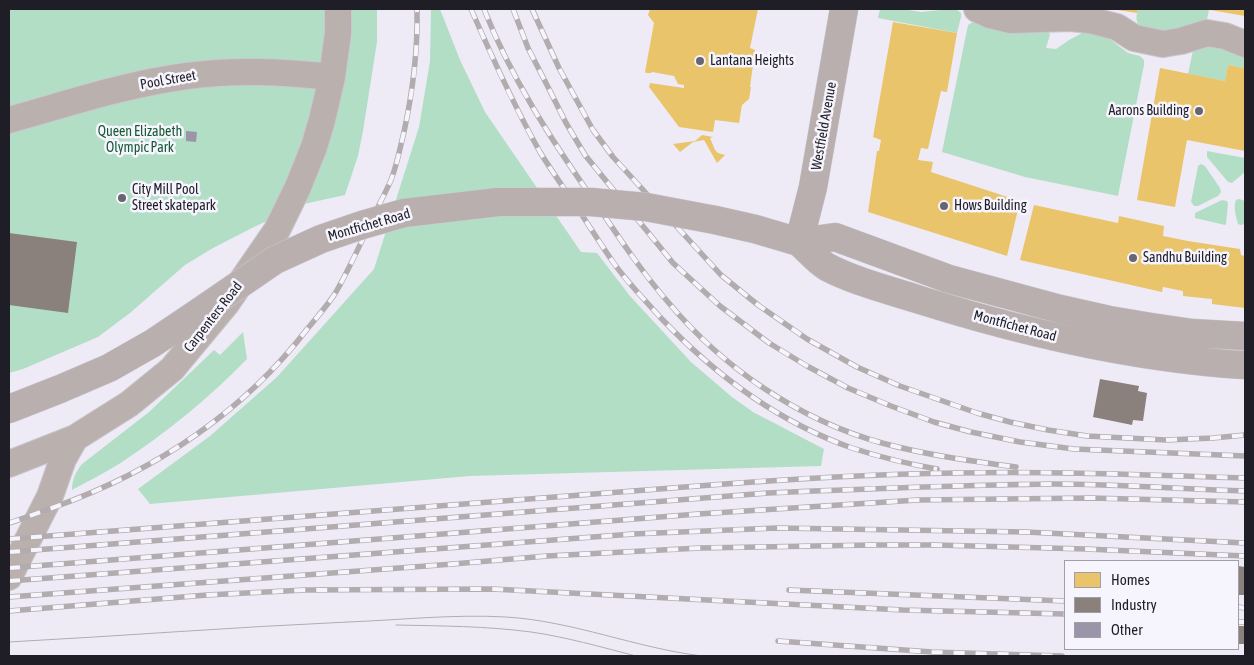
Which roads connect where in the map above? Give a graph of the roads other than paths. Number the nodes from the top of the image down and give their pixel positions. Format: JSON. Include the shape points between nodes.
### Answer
{"nodes":[{"id":1,"x":338,"y":9,"type":"edge"},
{"id":2,"x":844,"y":9,"type":"edge"},
{"id":3,"x":977,"y":9,"type":"edge"},
{"id":4,"x":1245,"y":44,"type":"edge"},
{"id":5,"x":332,"y":77,"type":"junction"},
{"id":6,"x":9,"y":120,"type":"edge"},
{"id":7,"x":799,"y":242,"type":"junction"},
{"id":8,"x":1245,"y":336,"type":"edge"},
{"id":9,"x":1245,"y":365,"type":"edge"},
{"id":10,"x":9,"y":408,"type":"edge"},
{"id":11,"x":75,"y":438,"type":"junction"},
{"id":12,"x":9,"y":464,"type":"edge"},
{"id":13,"x":9,"y":577,"type":"edge"}],
"edges":[{"from":1,"to":5,"type":"street","name":"Carpenters Road"},
{"from":2,"to":7,"type":"street","name":"Westfield Avenue","via":[[813,187]]},
{"from":3,"to":4,"type":"street","via":[[1011,20],[1090,20],[1117,27],[1134,38],[1163,44],[1207,33]]},
{"from":5,"to":6,"type":"street","name":"Pool Street","via":[[265,71],[187,76],[97,95]]},
{"from":5,"to":11,"type":"street","name":"Carpenters Road","via":[[314,147],[294,195],[277,230],[226,304],[172,369],[129,404]]},
{"from":7,"to":8,"type":"street","name":"Montfichet Road","via":[[835,237],[949,279],[1109,320],[1192,333]]},
{"from":7,"to":9,"type":"street","name":"Montfichet Road","via":[[825,266],[848,277],[945,308],[1116,350],[1222,365]]},
{"from":7,"to":10,"type":"street","name":"Montfichet Road","bridge":true,"via":[[715,220],[646,207],[591,202],[498,202],[404,213],[321,239],[275,260],[146,347],[101,372]]},
{"from":11,"to":12,"type":"street"},
{"from":11,"to":13,"type":"street","name":"Carpenters Road"}]}
